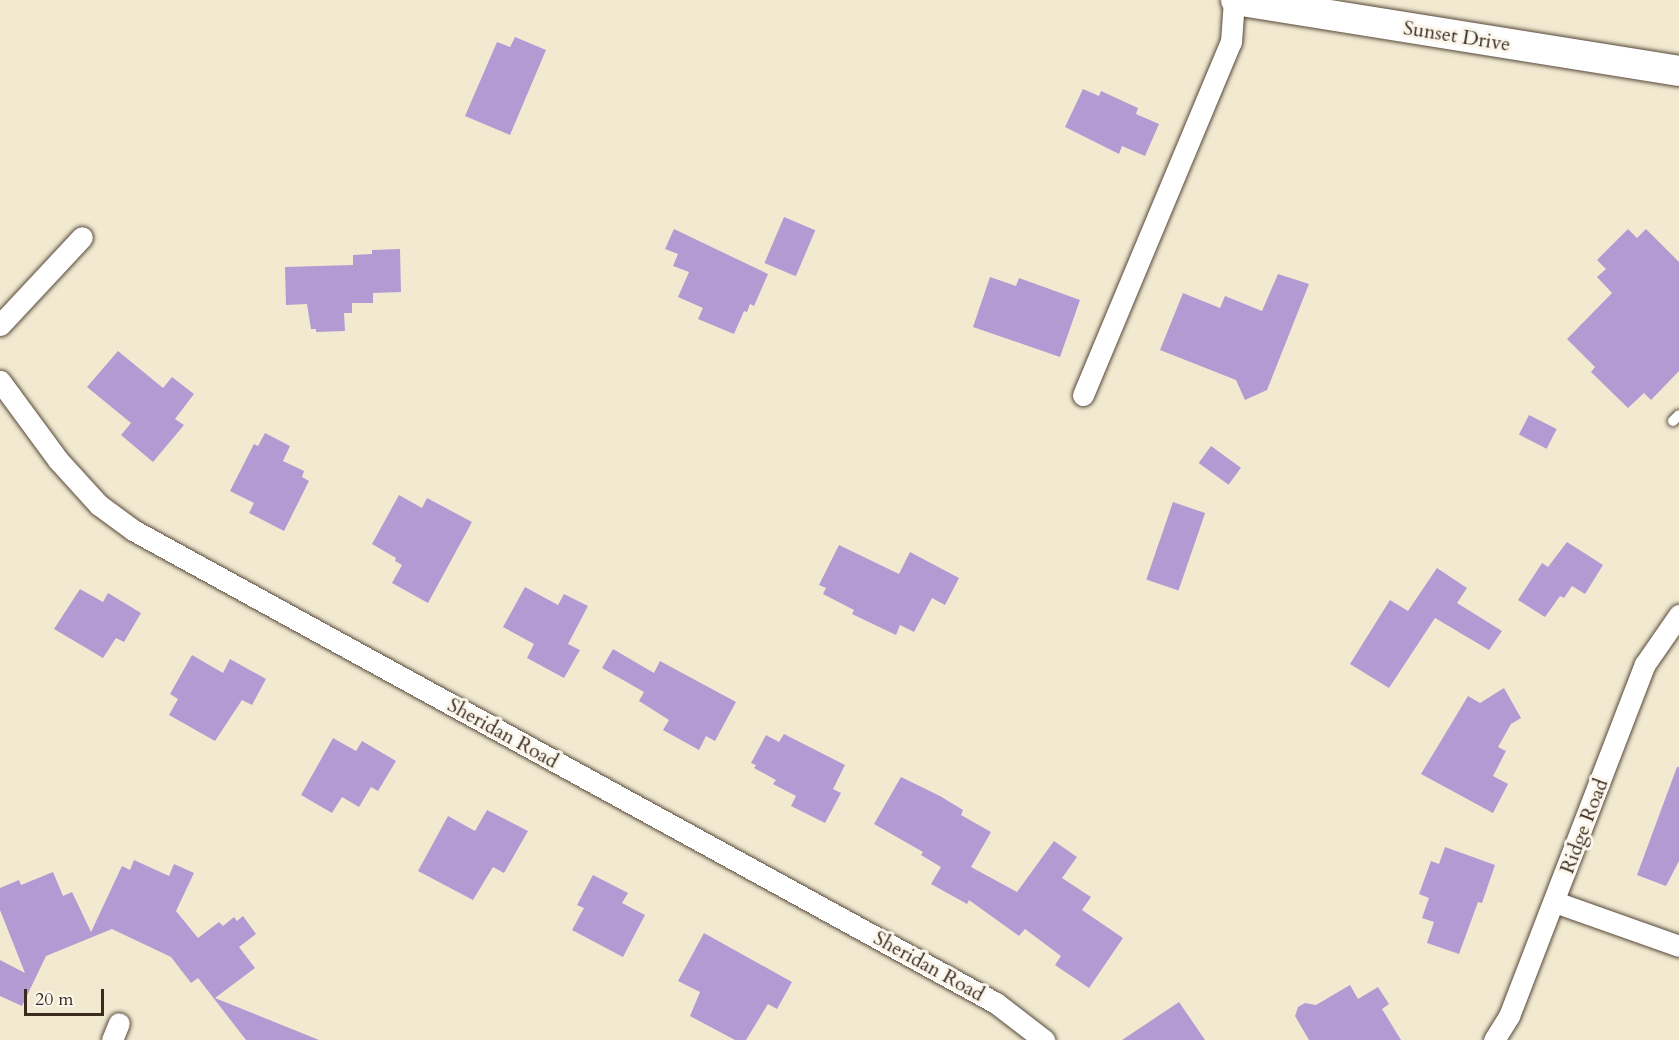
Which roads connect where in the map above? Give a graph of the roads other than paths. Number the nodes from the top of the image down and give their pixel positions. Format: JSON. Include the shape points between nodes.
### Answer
{"nodes":[{"id":1,"x":1235,"y":0,"type":"edge"},
{"id":2,"x":1679,"y":71,"type":"edge"},
{"id":3,"x":82,"y":237,"type":"dead end"},
{"id":4,"x":0,"y":325,"type":"edge"},
{"id":5,"x":0,"y":381,"type":"edge"},
{"id":6,"x":1083,"y":395,"type":"dead end"},
{"id":7,"x":1679,"y":615,"type":"edge"},
{"id":8,"x":1555,"y":902,"type":"junction"},
{"id":9,"x":1679,"y":946,"type":"edge"},
{"id":10,"x":1044,"y":1040,"type":"edge"},
{"id":11,"x":1494,"y":1040,"type":"edge"}],
"edges":[{"from":1,"to":2,"type":"main road","name":"Sunset Drive"},
{"from":1,"to":6,"type":"street","via":[[1231,42]]},
{"from":3,"to":4,"type":"street"},
{"from":5,"to":10,"type":"street","name":"Sheridan Road","via":[[58,460],[99,505],[133,530],[996,1003]]},
{"from":7,"to":8,"type":"street","name":"Ridge Road","via":[[1646,664]]},
{"from":8,"to":9,"type":"street"},
{"from":8,"to":11,"type":"street","name":"Ridge Road","via":[[1509,1016]]}]}
